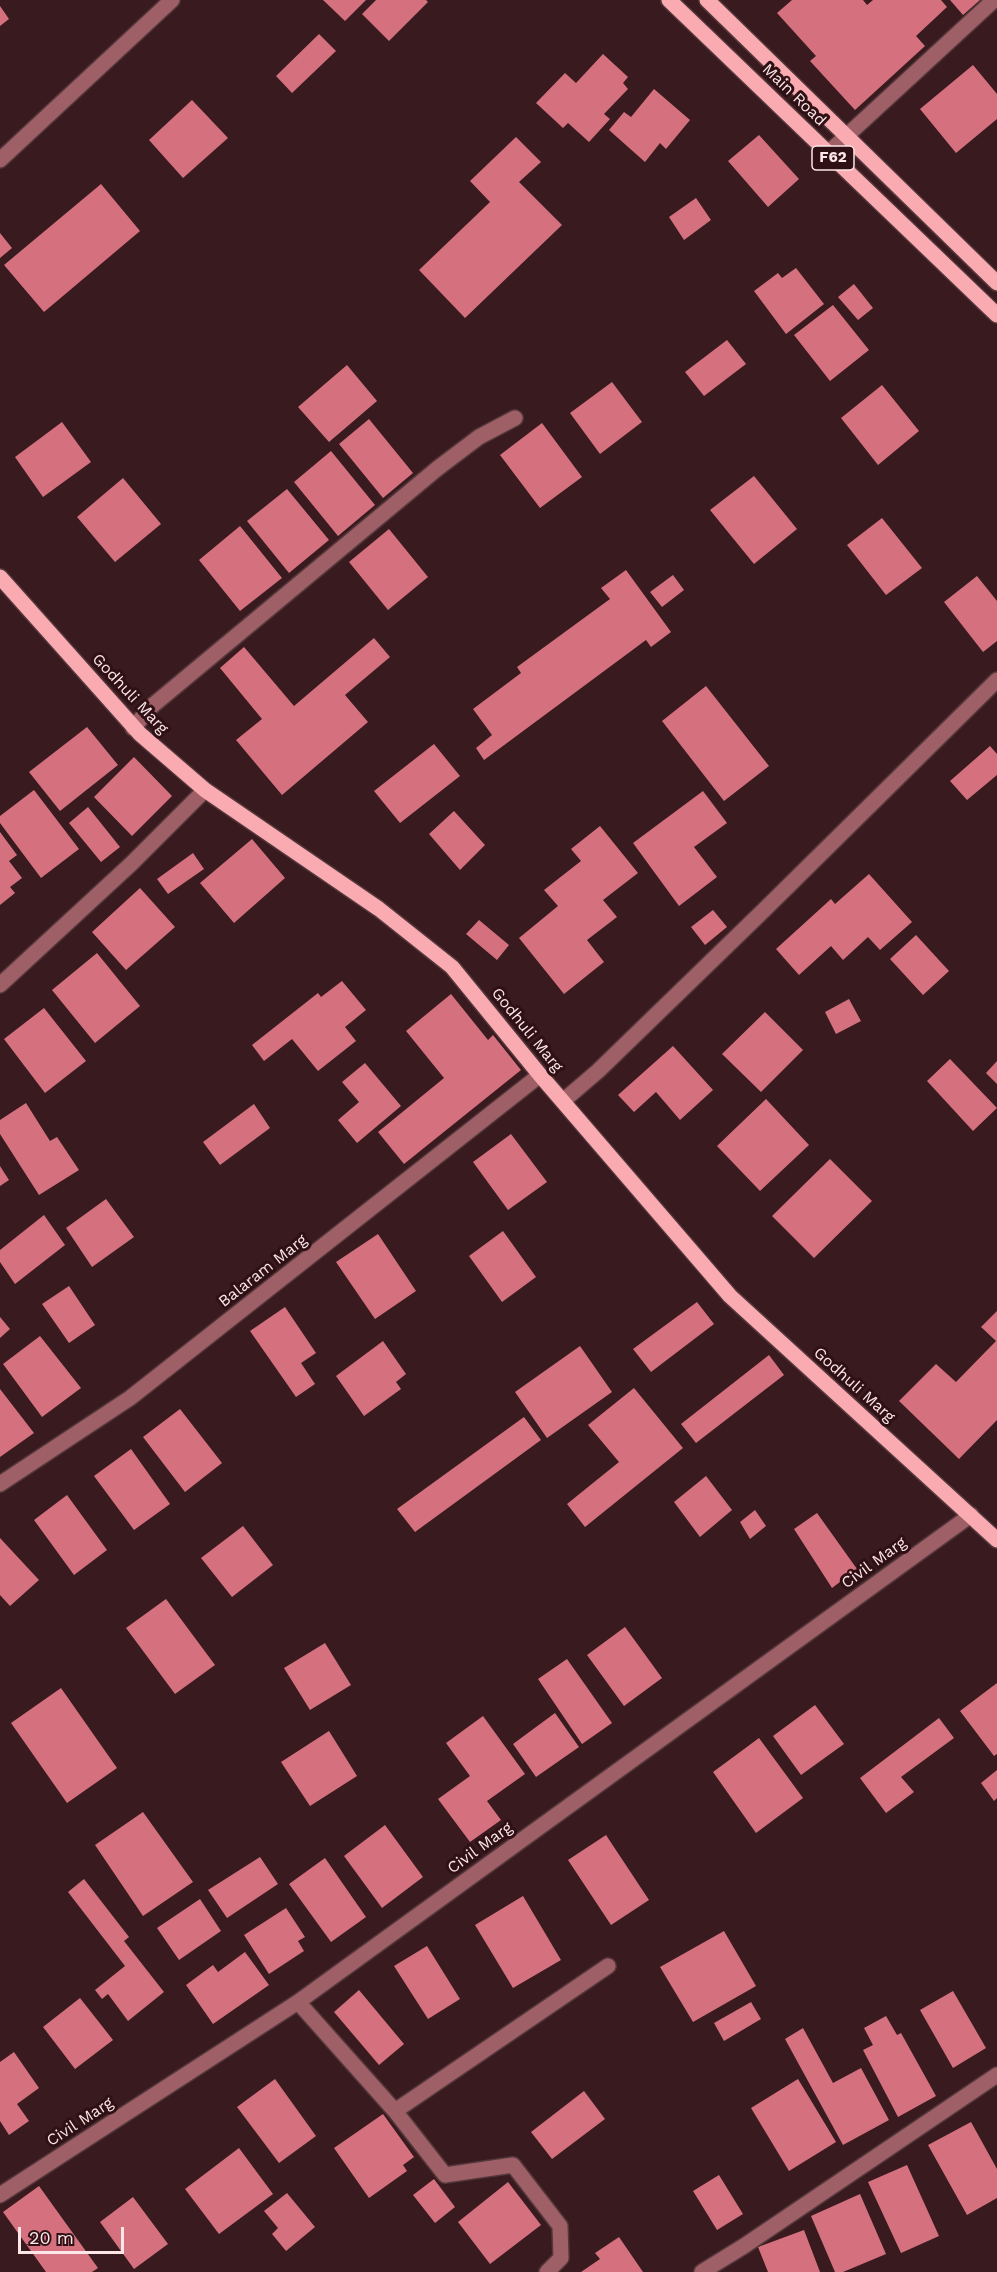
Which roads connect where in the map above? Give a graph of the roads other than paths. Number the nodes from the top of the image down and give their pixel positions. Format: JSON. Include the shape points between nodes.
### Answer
{"nodes":[{"id":1,"x":172,"y":0,"type":"edge"},
{"id":2,"x":669,"y":0,"type":"edge"},
{"id":3,"x":707,"y":0,"type":"edge"},
{"id":4,"x":994,"y":0,"type":"edge"},
{"id":5,"x":847,"y":136,"type":"junction"},
{"id":6,"x":828,"y":153,"type":"junction"},
{"id":7,"x":0,"y":160,"type":"edge"},
{"id":8,"x":997,"y":283,"type":"edge"},
{"id":9,"x":997,"y":315,"type":"edge"},
{"id":10,"x":515,"y":418,"type":"dead end"},
{"id":11,"x":0,"y":577,"type":"edge"},
{"id":12,"x":997,"y":680,"type":"edge"},
{"id":13,"x":133,"y":728,"type":"junction"},
{"id":14,"x":206,"y":790,"type":"junction"},
{"id":15,"x":0,"y":985,"type":"edge"},
{"id":16,"x":540,"y":1075,"type":"junction"},
{"id":17,"x":562,"y":1101,"type":"junction"},
{"id":18,"x":0,"y":1484,"type":"edge"},
{"id":19,"x":971,"y":1515,"type":"junction"},
{"id":20,"x":997,"y":1540,"type":"edge"},
{"id":21,"x":608,"y":1966,"type":"dead end"},
{"id":22,"x":298,"y":2002,"type":"junction"},
{"id":23,"x":997,"y":2075,"type":"edge"},
{"id":24,"x":395,"y":2111,"type":"junction"},
{"id":25,"x":0,"y":2195,"type":"edge"},
{"id":26,"x":547,"y":2272,"type":"edge"},
{"id":27,"x":702,"y":2272,"type":"edge"}],
"edges":[{"from":1,"to":7,"type":"street"},
{"from":2,"to":6,"type":"main road","name":"Main Road","number":"F62"},
{"from":3,"to":5,"type":"main road","name":"Main Road","number":"F62"},
{"from":4,"to":5,"type":"street"},
{"from":5,"to":6,"type":"street"},
{"from":5,"to":8,"type":"main road","name":"Main Road","number":"F62"},
{"from":6,"to":9,"type":"main road","name":"Main Road","number":"F62"},
{"from":10,"to":13,"type":"street","via":[[479,437],[438,468],[152,706]]},
{"from":11,"to":13,"type":"main road","name":"Godhuli Marg"},
{"from":12,"to":17,"type":"street","via":[[598,1071]]},
{"from":13,"to":14,"type":"main road","name":"Godhuli Marg"},
{"from":14,"to":15,"type":"street"},
{"from":14,"to":16,"type":"main road","name":"Godhuli Marg","via":[[379,909],[452,967]]},
{"from":16,"to":17,"type":"main road","name":"Godhuli Marg"},
{"from":16,"to":18,"type":"street","name":"Balaram Marg","via":[[130,1398]]},
{"from":17,"to":19,"type":"main road","name":"Godhuli Marg","via":[[730,1296]]},
{"from":19,"to":20,"type":"main road","name":"Godhuli Marg"},
{"from":19,"to":22,"type":"street","name":"Civil Marg"},
{"from":21,"to":24,"type":"street"},
{"from":22,"to":24,"type":"street"},
{"from":22,"to":25,"type":"street","name":"Civil Marg"},
{"from":23,"to":27,"type":"street"},
{"from":24,"to":26,"type":"street","via":[[445,2175],[513,2165],[560,2226],[561,2258]]}]}
